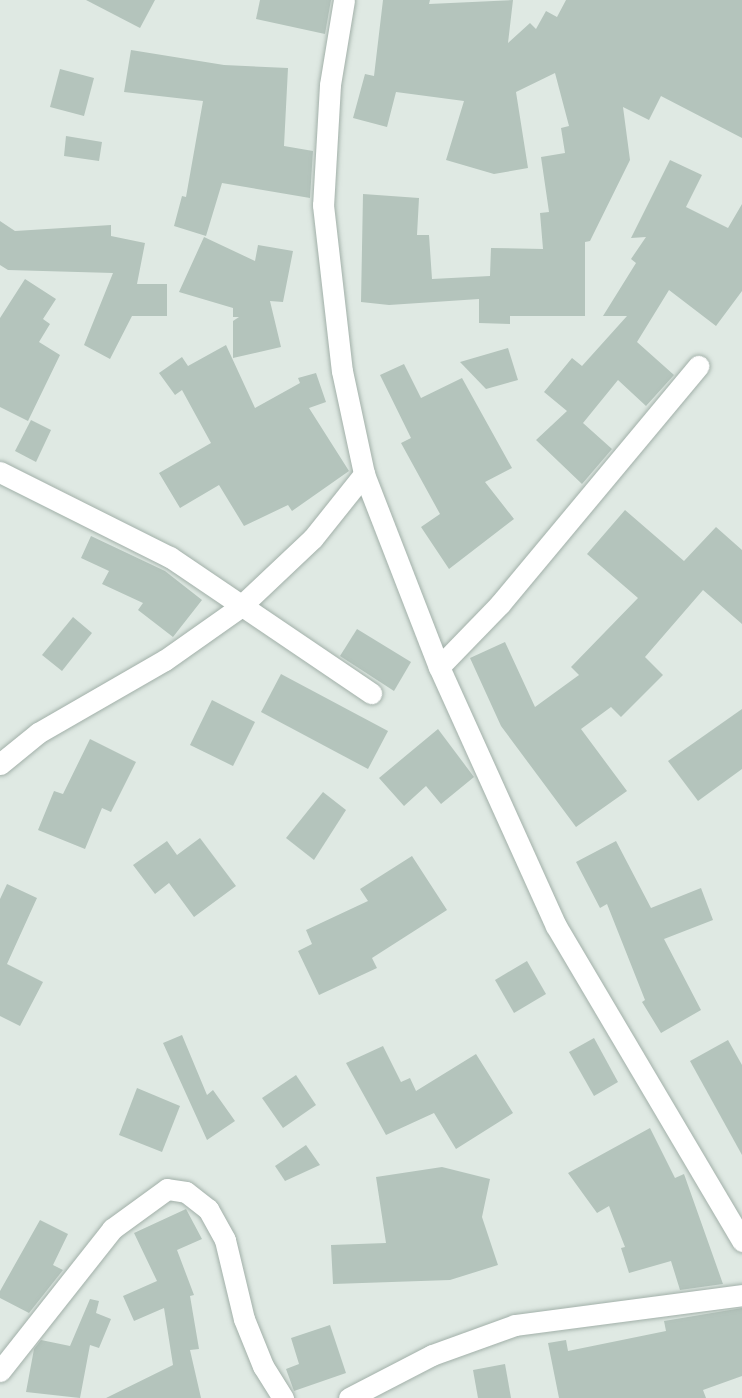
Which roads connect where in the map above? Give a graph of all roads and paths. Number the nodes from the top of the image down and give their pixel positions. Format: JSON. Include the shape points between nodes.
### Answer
{"nodes":[{"id":1,"x":344,"y":0,"type":"edge"},
{"id":2,"x":698,"y":366,"type":"dead end"},
{"id":3,"x":0,"y":472,"type":"edge"},
{"id":4,"x":364,"y":474,"type":"junction"},
{"id":5,"x":240,"y":607,"type":"junction"},
{"id":6,"x":439,"y":667,"type":"junction"},
{"id":7,"x":371,"y":694,"type":"dead end"},
{"id":8,"x":0,"y":764,"type":"edge"},
{"id":9,"x":742,"y":1239,"type":"edge"},
{"id":10,"x":742,"y":1295,"type":"edge"},
{"id":11,"x":0,"y":1371,"type":"edge"},
{"id":12,"x":283,"y":1398,"type":"edge"},
{"id":13,"x":349,"y":1398,"type":"edge"}],
"edges":[{"from":1,"to":4,"type":"street","via":[[330,85],[323,205],[342,371]]},
{"from":2,"to":6,"type":"street","via":[[500,604]]},
{"from":3,"to":5,"type":"street","via":[[170,557]]},
{"from":4,"to":5,"type":"street","via":[[313,538]]},
{"from":4,"to":6,"type":"street"},
{"from":5,"to":7,"type":"street"},
{"from":5,"to":8,"type":"street","via":[[165,660],[38,733]]},
{"from":6,"to":9,"type":"street","via":[[556,926]]},
{"from":10,"to":13,"type":"street","via":[[515,1325],[432,1355]]},
{"from":11,"to":12,"type":"street","via":[[112,1228],[167,1189],[186,1192],[208,1209],[225,1241],[244,1319],[263,1366]]}]}
